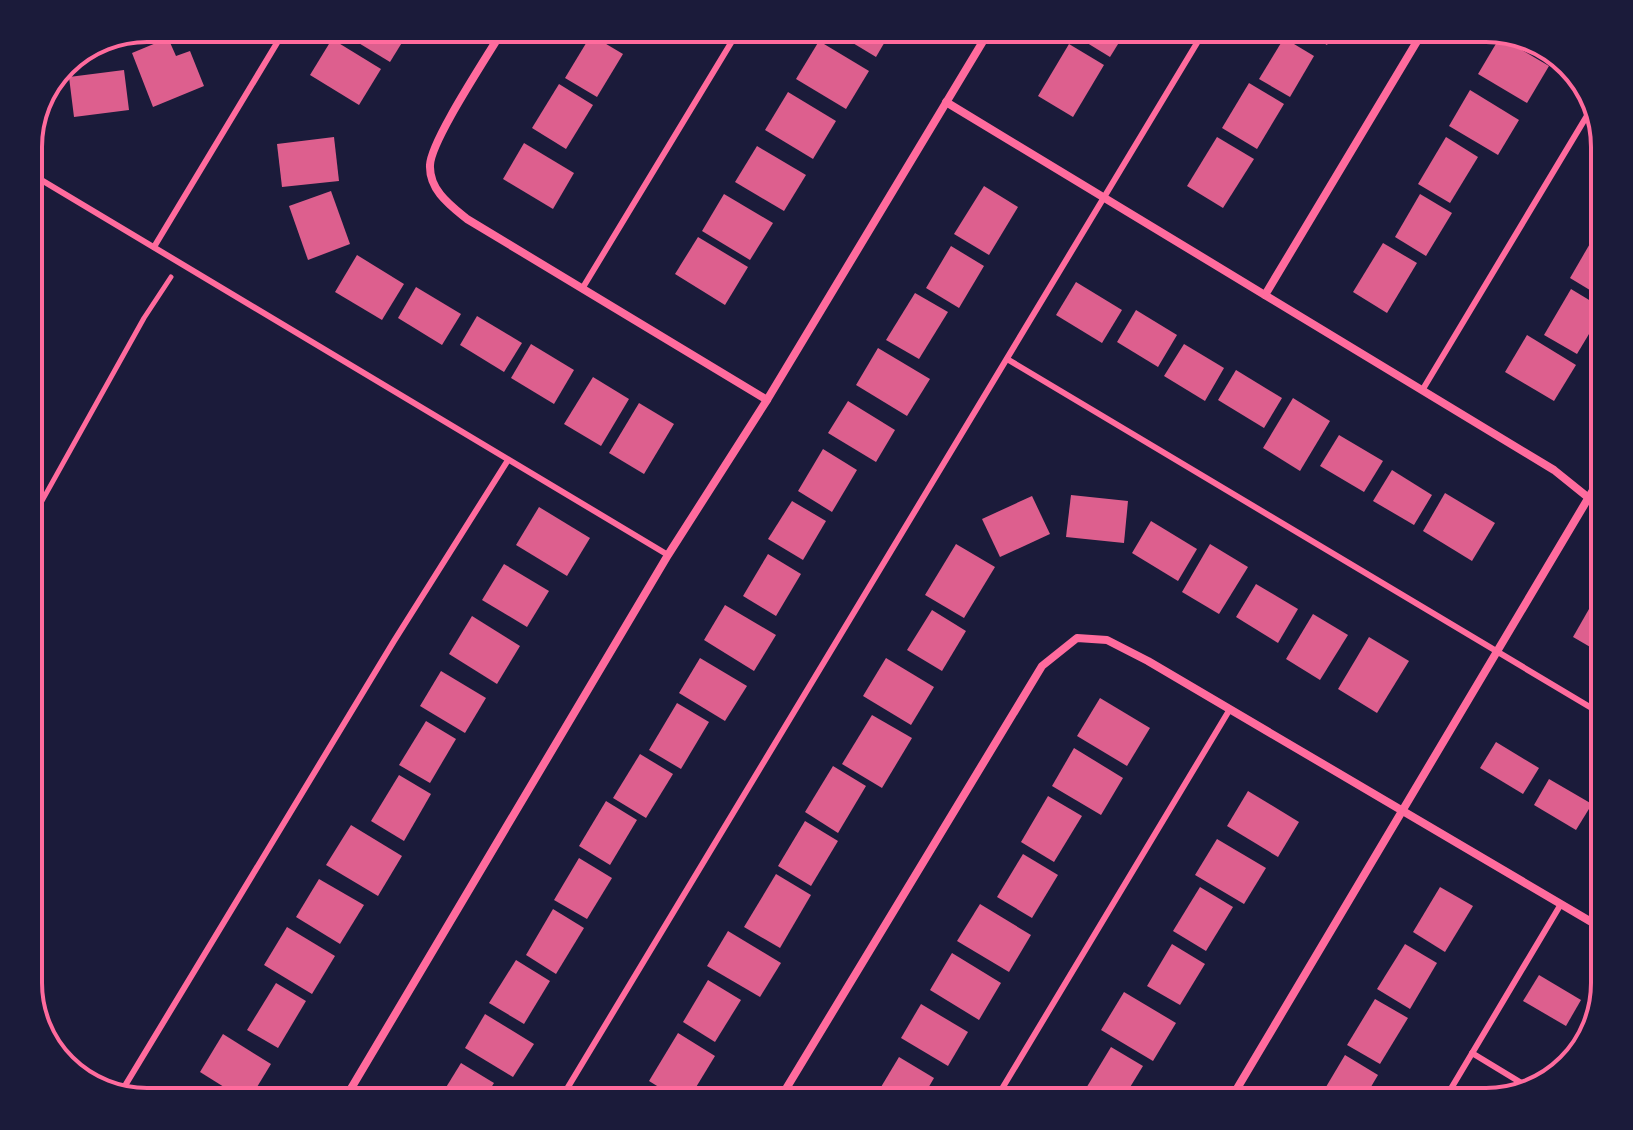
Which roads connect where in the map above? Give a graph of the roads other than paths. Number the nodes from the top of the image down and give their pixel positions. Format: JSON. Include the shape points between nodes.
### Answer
{"nodes":[{"id":1,"x":278,"y":42,"type":"edge"},
{"id":2,"x":496,"y":42,"type":"edge"},
{"id":3,"x":732,"y":42,"type":"edge"},
{"id":4,"x":982,"y":42,"type":"edge"},
{"id":5,"x":1198,"y":42,"type":"edge"},
{"id":6,"x":1417,"y":42,"type":"edge"},
{"id":7,"x":946,"y":102,"type":"junction"},
{"id":8,"x":1586,"y":117,"type":"edge"},
{"id":9,"x":42,"y":180,"type":"edge"},
{"id":10,"x":1105,"y":199,"type":"junction"},
{"id":11,"x":154,"y":247,"type":"junction"},
{"id":12,"x":582,"y":289,"type":"junction"},
{"id":13,"x":1265,"y":295,"type":"junction"},
{"id":14,"x":1007,"y":359,"type":"junction"},
{"id":15,"x":1423,"y":389,"type":"junction"},
{"id":16,"x":767,"y":400,"type":"junction"},
{"id":17,"x":508,"y":460,"type":"junction"},
{"id":18,"x":1591,"y":493,"type":"edge"},
{"id":19,"x":1588,"y":498,"type":"junction"},
{"id":20,"x":1591,"y":500,"type":"edge"},
{"id":21,"x":668,"y":555,"type":"junction"},
{"id":22,"x":1497,"y":651,"type":"junction"},
{"id":23,"x":1591,"y":708,"type":"edge"},
{"id":24,"x":1230,"y":709,"type":"junction"},
{"id":25,"x":1402,"y":810,"type":"junction"},
{"id":26,"x":1561,"y":904,"type":"junction"},
{"id":27,"x":1591,"y":922,"type":"edge"},
{"id":28,"x":1472,"y":1053,"type":"junction"},
{"id":29,"x":1520,"y":1082,"type":"edge"},
{"id":30,"x":125,"y":1085,"type":"edge"},
{"id":31,"x":351,"y":1088,"type":"edge"},
{"id":32,"x":567,"y":1088,"type":"edge"},
{"id":33,"x":786,"y":1088,"type":"edge"},
{"id":34,"x":1002,"y":1088,"type":"edge"},
{"id":35,"x":1237,"y":1088,"type":"edge"},
{"id":36,"x":1451,"y":1088,"type":"edge"}],
"edges":[{"from":1,"to":11,"type":"lane"},
{"from":2,"to":12,"type":"street","via":[[439,138],[430,165],[433,179],[446,202],[467,219]]},
{"from":3,"to":12,"type":"lane"},
{"from":4,"to":7,"type":"street"},
{"from":5,"to":10,"type":"lane"},
{"from":6,"to":13,"type":"street"},
{"from":7,"to":10,"type":"street"},
{"from":7,"to":16,"type":"street"},
{"from":8,"to":15,"type":"lane"},
{"from":9,"to":11,"type":"lane"},
{"from":10,"to":13,"type":"street"},
{"from":10,"to":14,"type":"lane"},
{"from":11,"to":17,"type":"lane"},
{"from":12,"to":16,"type":"street"},
{"from":13,"to":15,"type":"street"},
{"from":14,"to":22,"type":"lane"},
{"from":14,"to":32,"type":"lane"},
{"from":15,"to":19,"type":"street","via":[[1554,470]]},
{"from":16,"to":21,"type":"street"},
{"from":17,"to":21,"type":"lane"},
{"from":17,"to":30,"type":"lane"},
{"from":18,"to":19,"type":"street"},
{"from":19,"to":20,"type":"street"},
{"from":19,"to":22,"type":"street"},
{"from":21,"to":31,"type":"street"},
{"from":22,"to":23,"type":"lane"},
{"from":22,"to":25,"type":"street"},
{"from":24,"to":25,"type":"street"},
{"from":24,"to":33,"type":"street","via":[[1107,640],[1077,638],[1042,666]]},
{"from":24,"to":34,"type":"lane"},
{"from":25,"to":26,"type":"street"},
{"from":25,"to":35,"type":"street"},
{"from":26,"to":27,"type":"street"},
{"from":26,"to":28,"type":"lane"},
{"from":28,"to":29,"type":"lane"},
{"from":28,"to":36,"type":"lane"}]}
